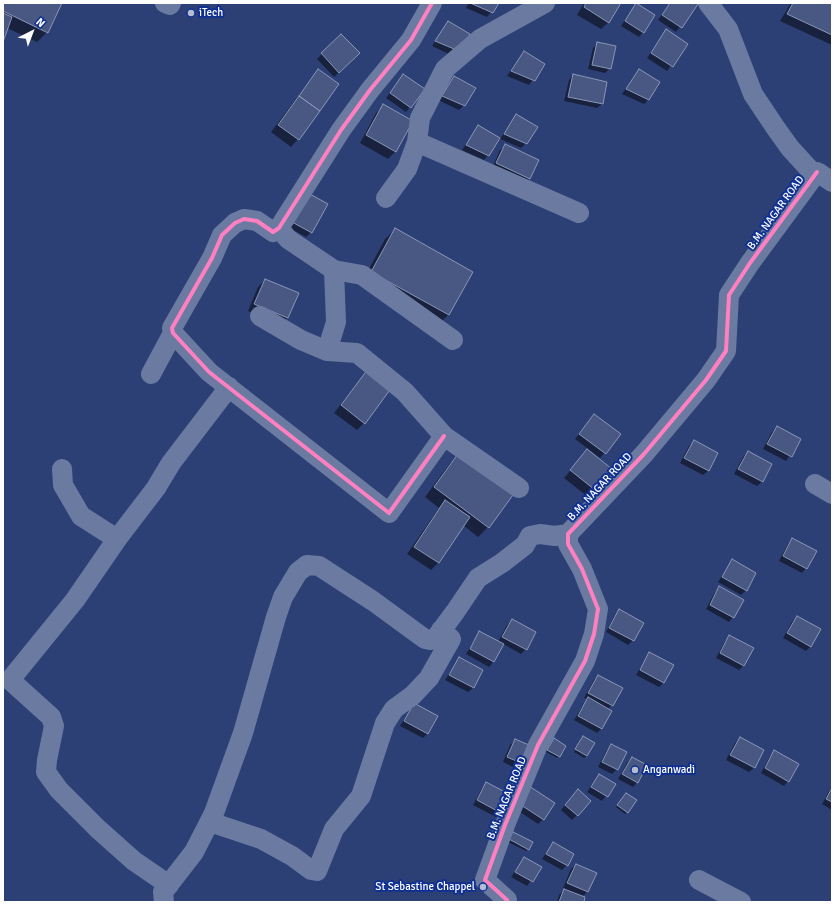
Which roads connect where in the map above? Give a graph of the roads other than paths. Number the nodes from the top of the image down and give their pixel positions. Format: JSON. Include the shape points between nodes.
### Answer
{"nodes":[{"id":1,"x":165,"y":3,"type":"edge"},
{"id":2,"x":171,"y":3,"type":"edge"},
{"id":3,"x":432,"y":3,"type":"edge"},
{"id":4,"x":545,"y":3,"type":"edge"},
{"id":5,"x":708,"y":3,"type":"edge"},
{"id":6,"x":417,"y":142,"type":"junction"},
{"id":7,"x":824,"y":177,"type":"edge"},
{"id":8,"x":386,"y":198,"type":"dead end"},
{"id":9,"x":579,"y":213,"type":"dead end"},
{"id":10,"x":279,"y":228,"type":"junction"},
{"id":11,"x":334,"y":270,"type":"junction"},
{"id":12,"x":260,"y":316,"type":"dead end"},
{"id":13,"x":173,"y":334,"type":"junction"},
{"id":14,"x":452,"y":340,"type":"dead end"},
{"id":15,"x":327,"y":352,"type":"junction"},
{"id":16,"x":151,"y":374,"type":"dead end"},
{"id":17,"x":229,"y":387,"type":"junction"},
{"id":18,"x":444,"y":436,"type":"junction"},
{"id":19,"x":62,"y":469,"type":"dead end"},
{"id":20,"x":519,"y":488,"type":"dead end"},
{"id":21,"x":568,"y":534,"type":"junction"},
{"id":22,"x":117,"y":539,"type":"junction"},
{"id":23,"x":441,"y":630,"type":"junction"},
{"id":24,"x":7,"y":674,"type":"edge"},
{"id":25,"x":210,"y":822,"type":"junction"},
{"id":26,"x":699,"y":880,"type":"dead end"},
{"id":27,"x":167,"y":894,"type":"edge"},
{"id":28,"x":506,"y":902,"type":"edge"},
{"id":29,"x":741,"y":902,"type":"edge"}],
"edges":[{"from":1,"to":2,"type":"street"},
{"from":3,"to":10,"type":"street","via":[[411,40],[341,130]]},
{"from":4,"to":6,"type":"street","via":[[480,39],[445,69],[420,118]]},
{"from":5,"to":7,"type":"street","via":[[728,29],[753,94],[790,148],[811,171]]},
{"from":6,"to":8,"type":"street","via":[[406,169]]},
{"from":6,"to":9,"type":"street"},
{"from":7,"to":21,"type":"street","name":"B.M. NAGAR ROAD","via":[[750,263],[729,295],[726,351],[706,380],[644,454]]},
{"from":10,"to":11,"type":"street","via":[[288,239]]},
{"from":10,"to":13,"type":"street","via":[[273,232],[256,221],[244,218],[222,235],[212,258],[172,328]]},
{"from":11,"to":14,"type":"street","via":[[362,275]]},
{"from":11,"to":15,"type":"street","via":[[336,322]]},
{"from":12,"to":15,"type":"street"},
{"from":13,"to":16,"type":"street"},
{"from":13,"to":17,"type":"street","via":[[209,372]]},
{"from":15,"to":18,"type":"street","via":[[357,353],[405,392]]},
{"from":17,"to":18,"type":"street","via":[[389,513]]},
{"from":17,"to":22,"type":"street"},
{"from":18,"to":20,"type":"street"},
{"from":19,"to":22,"type":"street","via":[[63,485],[81,516]]},
{"from":21,"to":23,"type":"street","via":[[530,536],[525,545],[478,578]]},
{"from":21,"to":28,"type":"street","name":"B.M. NAGAR ROAD","via":[[568,544],[582,569],[598,609],[594,634],[585,662],[538,746],[485,880],[507,900]]},
{"from":22,"to":24,"type":"street","via":[[75,600]]},
{"from":23,"to":25,"type":"street","via":[[451,639],[429,678],[413,695],[394,709],[385,723],[361,796],[334,829],[317,871],[261,839]]},
{"from":23,"to":25,"type":"street","via":[[434,639],[425,639],[319,566],[307,565],[301,568],[292,580],[278,612],[243,733]]},
{"from":24,"to":27,"type":"street","via":[[51,717],[54,726],[46,772],[59,790]]},
{"from":25,"to":27,"type":"street","via":[[194,852],[172,878]]},
{"from":26,"to":29,"type":"street"}]}
